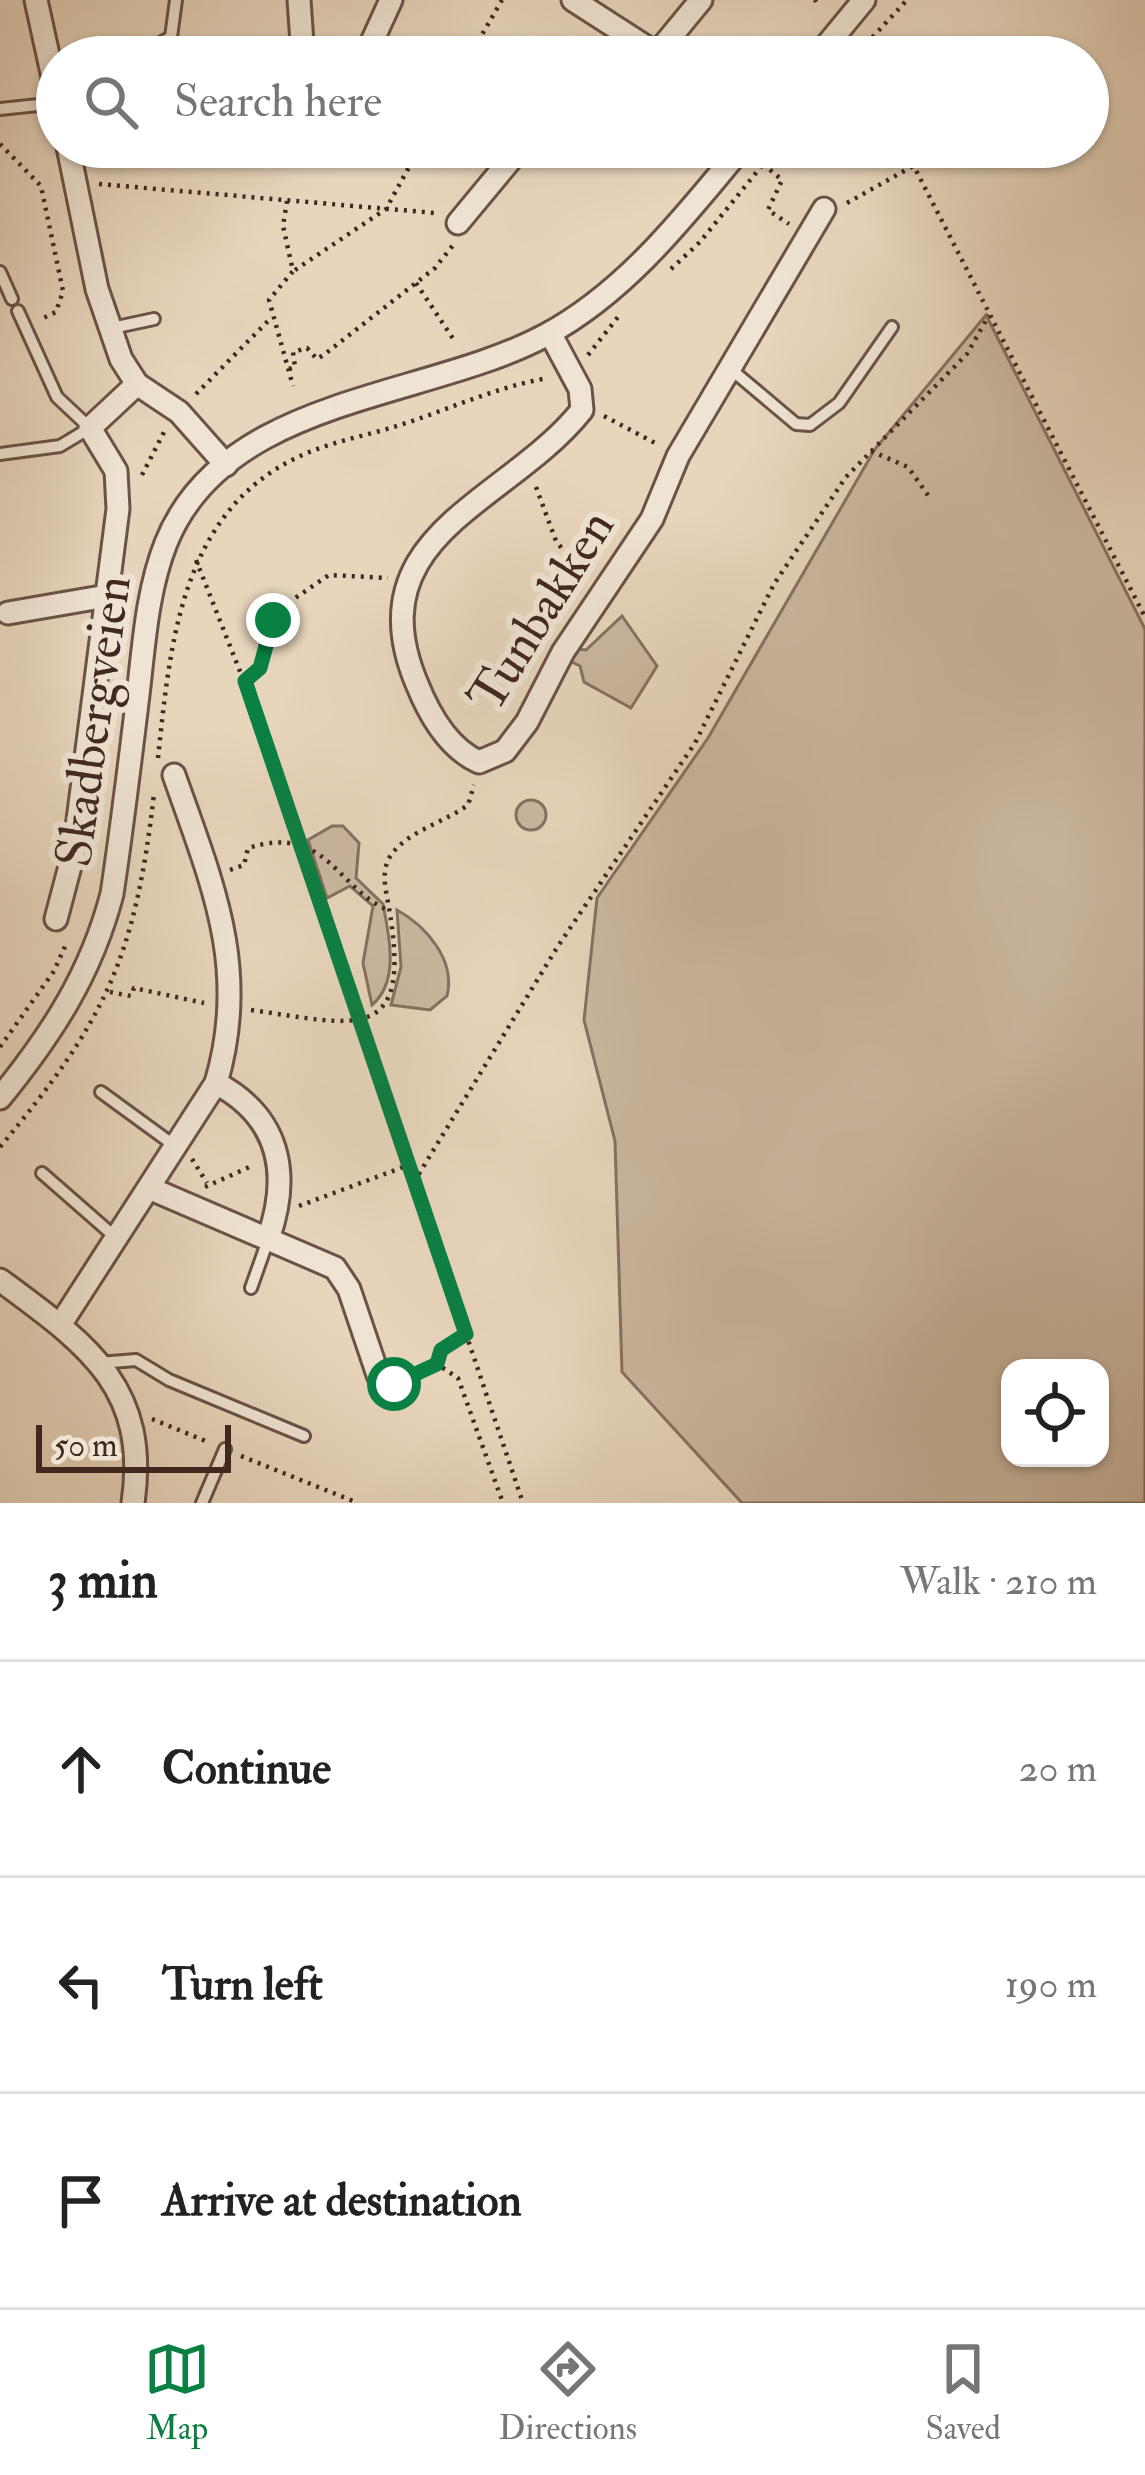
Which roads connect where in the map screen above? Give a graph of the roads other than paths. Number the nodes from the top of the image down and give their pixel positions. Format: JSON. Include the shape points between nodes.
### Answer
{"nodes":[{"id":1,"x":36,"y":0,"type":"edge"},
{"id":2,"x":176,"y":0,"type":"edge"},
{"id":3,"x":299,"y":0,"type":"edge"},
{"id":4,"x":391,"y":0,"type":"edge"},
{"id":5,"x":573,"y":0,"type":"edge"},
{"id":6,"x":701,"y":0,"type":"edge"},
{"id":7,"x":864,"y":0,"type":"edge"},
{"id":8,"x":46,"y":36,"type":"edge"},
{"id":9,"x":171,"y":36,"type":"edge"},
{"id":10,"x":302,"y":36,"type":"edge"},
{"id":11,"x":375,"y":36,"type":"edge"},
{"id":12,"x":626,"y":36,"type":"edge"},
{"id":13,"x":672,"y":36,"type":"edge"},
{"id":14,"x":834,"y":36,"type":"edge"},
{"id":15,"x":36,"y":103,"type":"edge"},
{"id":16,"x":0,"y":109,"type":"edge"},
{"id":17,"x":73,"y":168,"type":"edge"},
{"id":18,"x":504,"y":168,"type":"edge"},
{"id":19,"x":723,"y":168,"type":"edge"},
{"id":20,"x":824,"y":209,"type":"dead end"},
{"id":21,"x":458,"y":223,"type":"road end"},
{"id":22,"x":0,"y":272,"type":"edge"},
{"id":23,"x":154,"y":319,"type":"dead end"},
{"id":24,"x":892,"y":327,"type":"dead end"},
{"id":25,"x":109,"y":329,"type":"junction"},
{"id":26,"x":550,"y":333,"type":"junction"},
{"id":27,"x":733,"y":371,"type":"junction"},
{"id":28,"x":137,"y":384,"type":"junction"},
{"id":29,"x":90,"y":428,"type":"junction"},
{"id":30,"x":0,"y":454,"type":"edge"},
{"id":31,"x":226,"y":465,"type":"junction"},
{"id":32,"x":107,"y":596,"type":"junction"},
{"id":33,"x":8,"y":613,"type":"dead end"},
{"id":34,"x":174,"y":775,"type":"dead end"},
{"id":35,"x":56,"y":919,"type":"dead end"},
{"id":36,"x":216,"y":1083,"type":"junction"},
{"id":37,"x":101,"y":1092,"type":"dead end"},
{"id":38,"x":0,"y":1098,"type":"edge"},
{"id":39,"x":176,"y":1146,"type":"junction"},
{"id":40,"x":42,"y":1173,"type":"dead end"},
{"id":41,"x":149,"y":1188,"type":"junction"},
{"id":42,"x":114,"y":1236,"type":"junction"},
{"id":43,"x":268,"y":1239,"type":"junction"},
{"id":44,"x":0,"y":1280,"type":"edge"},
{"id":45,"x":251,"y":1288,"type":"dead end"},
{"id":46,"x":60,"y":1324,"type":"junction"},
{"id":47,"x":99,"y":1363,"type":"junction"},
{"id":48,"x":378,"y":1375,"type":"road end"},
{"id":49,"x":304,"y":1436,"type":"dead end"},
{"id":50,"x":225,"y":1449,"type":"road end"},
{"id":51,"x":133,"y":1503,"type":"edge"},
{"id":52,"x":202,"y":1503,"type":"edge"}],
"edges":[{"from":1,"to":8,"type":"street"},
{"from":2,"to":9,"type":"lane"},
{"from":3,"to":10,"type":"street"},
{"from":4,"to":11,"type":"street"},
{"from":5,"to":12,"type":"street"},
{"from":6,"to":13,"type":"street"},
{"from":7,"to":14,"type":"street"},
{"from":15,"to":16,"type":"lane"},
{"from":17,"to":25,"type":"street"},
{"from":18,"to":21,"type":"street"},
{"from":19,"to":26,"type":"street","name":"Skadbergveien","via":[[633,270]]},
{"from":20,"to":27,"type":"street","name":"Tunbakken"},
{"from":22,"to":29,"type":"lane","via":[[57,397]]},
{"from":23,"to":25,"type":"lane"},
{"from":24,"to":27,"type":"lane","via":[[839,403],[810,425],[796,424]]},
{"from":25,"to":28,"type":"street"},
{"from":26,"to":27,"type":"street","name":"Tunbakken","via":[[583,395],[582,410],[457,516],[406,578],[400,621],[411,670],[449,741],[478,762],[505,751],[527,722]]},
{"from":26,"to":31,"type":"street","name":"Skadbergveien","via":[[459,373],[315,415]]},
{"from":28,"to":29,"type":"street"},
{"from":28,"to":31,"type":"street","via":[[179,412]]},
{"from":29,"to":30,"type":"lane","via":[[60,446]]},
{"from":29,"to":32,"type":"street","via":[[120,486]]},
{"from":31,"to":38,"type":"street","name":"Skadbergveien","via":[[182,512],[153,584],[115,878],[99,942],[50,1036]]},
{"from":32,"to":33,"type":"street","name":"Skadbergveien"},
{"from":32,"to":35,"type":"street","via":[[74,851]]},
{"from":34,"to":36,"type":"street","via":[[228,939],[230,1007]]},
{"from":36,"to":39,"type":"street"},
{"from":36,"to":43,"type":"street","via":[[256,1110],[276,1156],[282,1184]]},
{"from":37,"to":39,"type":"lane"},
{"from":39,"to":41,"type":"street"},
{"from":40,"to":42,"type":"lane"},
{"from":41,"to":42,"type":"street"},
{"from":41,"to":43,"type":"street"},
{"from":42,"to":46,"type":"street"},
{"from":43,"to":45,"type":"lane"},
{"from":43,"to":48,"type":"street","via":[[340,1273]]},
{"from":44,"to":46,"type":"street"},
{"from":46,"to":47,"type":"street"},
{"from":47,"to":49,"type":"lane","via":[[136,1360]]},
{"from":47,"to":51,"type":"street","via":[[131,1411]]},
{"from":50,"to":52,"type":"lane"}]}
